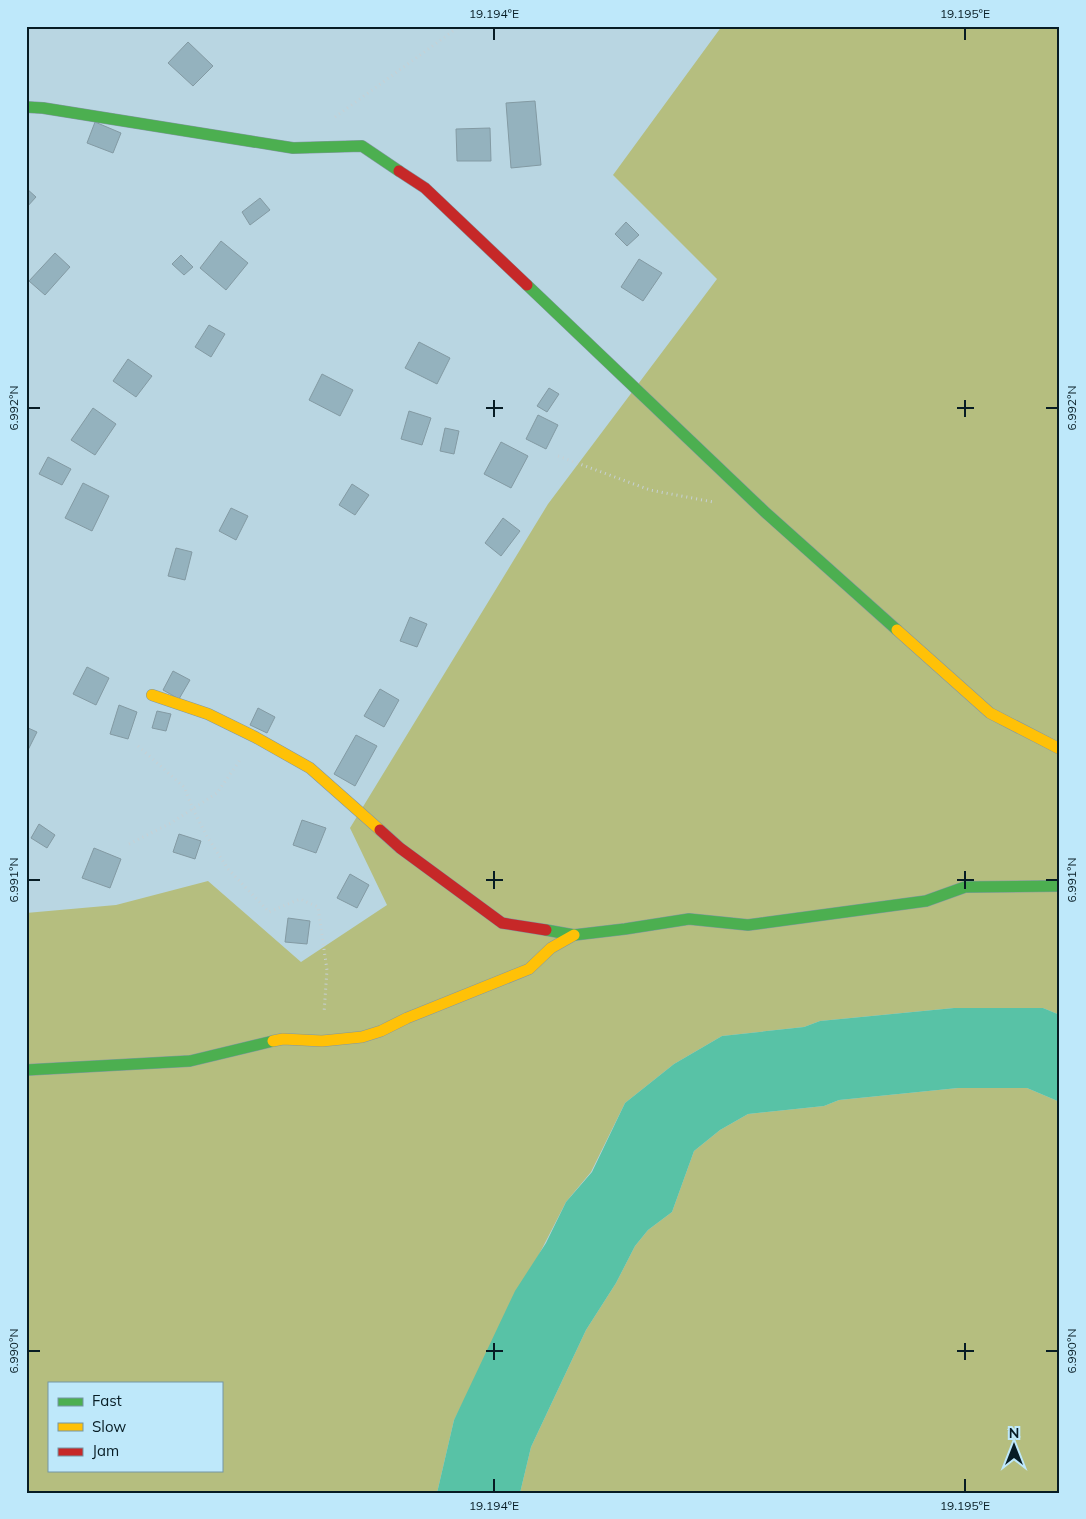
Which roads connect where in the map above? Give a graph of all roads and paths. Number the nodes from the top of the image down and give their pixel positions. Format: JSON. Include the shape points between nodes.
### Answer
{"nodes":[{"id":1,"x":460,"y":26,"type":"edge"},
{"id":2,"x":26,"y":107,"type":"edge"},
{"id":3,"x":333,"y":119,"type":"dead end"},
{"id":4,"x":558,"y":456,"type":"dead end"},
{"id":5,"x":717,"y":502,"type":"dead end"},
{"id":6,"x":152,"y":695,"type":"dead end"},
{"id":7,"x":255,"y":737,"type":"junction"},
{"id":8,"x":138,"y":746,"type":"dead end"},
{"id":9,"x":1060,"y":749,"type":"edge"},
{"id":10,"x":192,"y":809,"type":"junction"},
{"id":11,"x":129,"y":844,"type":"dead end"},
{"id":12,"x":1060,"y":886,"type":"edge"},
{"id":13,"x":574,"y":935,"type":"junction"},
{"id":14,"x":322,"y":1041,"type":"junction"},
{"id":15,"x":26,"y":1070,"type":"edge"}],
"edges":[{"from":1,"to":3,"type":"path"},
{"from":2,"to":9,"type":"street","via":[[293,148],[362,146],[425,188],[765,512],[990,714]]},
{"from":4,"to":5,"type":"path","via":[[650,490]]},
{"from":6,"to":7,"type":"street","via":[[208,714]]},
{"from":7,"to":10,"type":"path","via":[[218,793]]},
{"from":7,"to":13,"type":"street","via":[[310,768],[400,848],[502,923]]},
{"from":8,"to":10,"type":"path","via":[[184,786]]},
{"from":10,"to":11,"type":"path"},
{"from":10,"to":14,"type":"path","via":[[228,869],[269,912],[300,899],[318,907],[327,970]]},
{"from":12,"to":13,"type":"street","via":[[965,887],[926,901],[758,924],[688,920]]},
{"from":13,"to":14,"type":"street","via":[[550,948],[529,968],[381,1031],[362,1037]]},
{"from":14,"to":15,"type":"street","via":[[283,1039],[190,1061]]}]}
